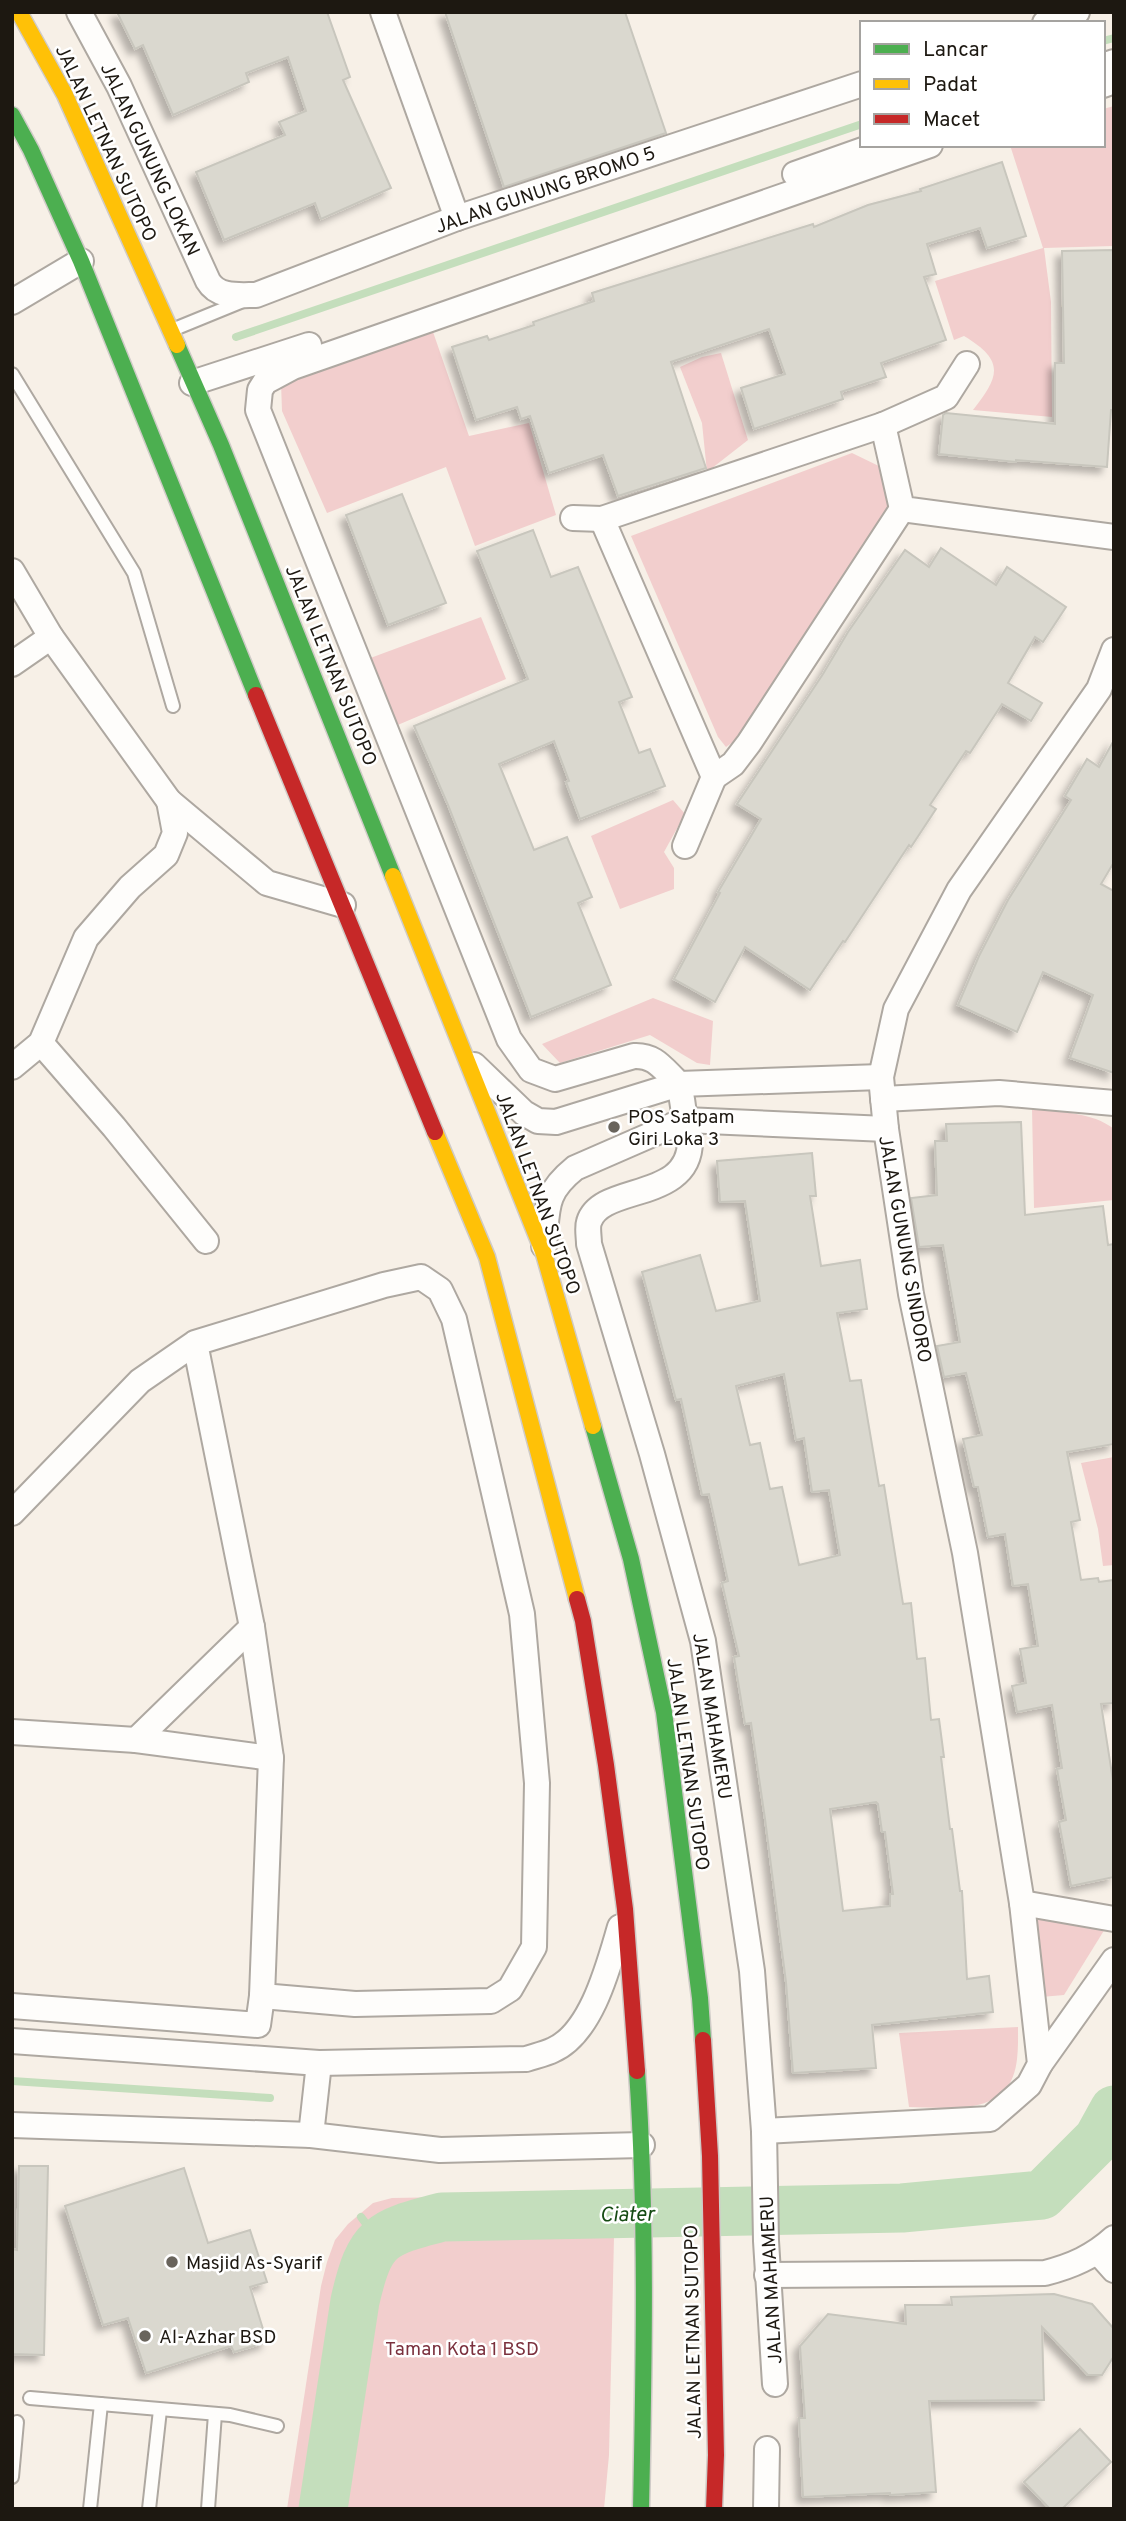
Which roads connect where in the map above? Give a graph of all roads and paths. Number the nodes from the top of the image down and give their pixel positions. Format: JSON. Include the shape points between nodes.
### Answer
{"nodes":[{"id":1,"x":19,"y":12,"type":"edge"},
{"id":2,"x":79,"y":12,"type":"edge"},
{"id":3,"x":383,"y":12,"type":"edge"},
{"id":4,"x":1077,"y":12,"type":"edge"},
{"id":5,"x":1051,"y":21,"type":"edge"},
{"id":6,"x":860,"y":85,"type":"edge"},
{"id":7,"x":12,"y":115,"type":"edge"},
{"id":8,"x":871,"y":147,"type":"edge"},
{"id":9,"x":924,"y":147,"type":"edge"},
{"id":10,"x":457,"y":218,"type":"junction"},
{"id":11,"x":82,"y":261,"type":"junction"},
{"id":12,"x":256,"y":295,"type":"junction"},
{"id":13,"x":230,"y":296,"type":"joint"},
{"id":14,"x":12,"y":302,"type":"edge"},
{"id":15,"x":170,"y":331,"type":"junction"},
{"id":16,"x":967,"y":364,"type":"dead end"},
{"id":17,"x":12,"y":374,"type":"edge"},
{"id":18,"x":192,"y":383,"type":"junction"},
{"id":19,"x":883,"y":425,"type":"junction"},
{"id":20,"x":902,"y":509,"type":"junction"},
{"id":21,"x":573,"y":518,"type":"dead end"},
{"id":22,"x":602,"y":519,"type":"junction"},
{"id":23,"x":1114,"y":537,"type":"edge"},
{"id":24,"x":12,"y":571,"type":"edge"},
{"id":25,"x":51,"y":637,"type":"junction"},
{"id":26,"x":1114,"y":650,"type":"edge"},
{"id":27,"x":12,"y":664,"type":"edge"},
{"id":28,"x":173,"y":706,"type":"dead end"},
{"id":29,"x":714,"y":777,"type":"junction"},
{"id":30,"x":169,"y":801,"type":"junction"},
{"id":31,"x":685,"y":846,"type":"dead end"},
{"id":32,"x":327,"y":871,"type":"junction"},
{"id":33,"x":301,"y":892,"type":"junction"},
{"id":34,"x":343,"y":905,"type":"junction"},
{"id":35,"x":40,"y":1043,"type":"junction"},
{"id":36,"x":466,"y":1057,"type":"junction"},
{"id":37,"x":12,"y":1067,"type":"edge"},
{"id":38,"x":679,"y":1084,"type":"junction"},
{"id":39,"x":882,"y":1088,"type":"junction"},
{"id":40,"x":1114,"y":1103,"type":"edge"},
{"id":41,"x":685,"y":1120,"type":"junction"},
{"id":42,"x":886,"y":1129,"type":"junction"},
{"id":43,"x":206,"y":1241,"type":"dead end"},
{"id":44,"x":544,"y":1254,"type":"junction"},
{"id":45,"x":195,"y":1343,"type":"junction"},
{"id":46,"x":12,"y":1513,"type":"edge"},
{"id":47,"x":252,"y":1627,"type":"junction"},
{"id":48,"x":12,"y":1732,"type":"edge"},
{"id":49,"x":136,"y":1740,"type":"junction"},
{"id":50,"x":271,"y":1758,"type":"junction"},
{"id":51,"x":1022,"y":1903,"type":"junction"},
{"id":52,"x":625,"y":1909,"type":"junction"},
{"id":53,"x":1114,"y":1919,"type":"edge"},
{"id":54,"x":1114,"y":1960,"type":"edge"},
{"id":55,"x":262,"y":1996,"type":"junction"},
{"id":56,"x":12,"y":2007,"type":"edge"},
{"id":57,"x":12,"y":2042,"type":"edge"},
{"id":58,"x":319,"y":2063,"type":"junction"},
{"id":59,"x":1040,"y":2064,"type":"junction"},
{"id":60,"x":12,"y":2125,"type":"edge"},
{"id":61,"x":764,"y":2132,"type":"junction"},
{"id":62,"x":311,"y":2135,"type":"junction"},
{"id":63,"x":642,"y":2145,"type":"junction"},
{"id":64,"x":1108,"y":2253,"type":"edge"},
{"id":65,"x":767,"y":2275,"type":"junction"},
{"id":66,"x":775,"y":2384,"type":"dead end"},
{"id":67,"x":30,"y":2398,"type":"dead end"},
{"id":68,"x":102,"y":2404,"type":"junction"},
{"id":69,"x":160,"y":2410,"type":"junction"},
{"id":70,"x":215,"y":2414,"type":"junction"},
{"id":71,"x":17,"y":2422,"type":"dead end"},
{"id":72,"x":277,"y":2426,"type":"dead end"},
{"id":73,"x":767,"y":2449,"type":"dead end"},
{"id":74,"x":12,"y":2477,"type":"edge"},
{"id":75,"x":90,"y":2509,"type":"edge"},
{"id":76,"x":149,"y":2509,"type":"edge"},
{"id":77,"x":208,"y":2509,"type":"edge"},
{"id":78,"x":641,"y":2509,"type":"edge"},
{"id":79,"x":714,"y":2509,"type":"edge"},
{"id":80,"x":766,"y":2509,"type":"edge"}],
"edges":[{"from":1,"to":15,"type":"main road","name":"JALAN LETNAN SUTOPO","via":[[65,95]]},
{"from":2,"to":13,"type":"street","name":"JALAN GUNUNG LOKAN","via":[[119,86],[208,281],[212,288]]},
{"from":3,"to":10,"type":"street"},
{"from":4,"to":5,"type":"street"},
{"from":6,"to":10,"type":"street","name":"JALAN GUNUNG BROMO 5"},
{"from":7,"to":11,"type":"main road"},
{"from":8,"to":18,"type":"street"},
{"from":9,"to":38,"type":"street","via":[[293,367],[265,382],[260,390],[258,410],[509,1039],[531,1070],[555,1079],[647,1055]]},
{"from":10,"to":12,"type":"street","name":"JALAN GUNUNG BROMO 5"},
{"from":11,"to":14,"type":"street"},
{"from":11,"to":32,"type":"main road"},
{"from":12,"to":13,"type":"street","name":"JALAN GUNUNG BROMO 5"},
{"from":12,"to":15,"type":"lane"},
{"from":15,"to":18,"type":"main road","name":"JALAN LETNAN SUTOPO"},
{"from":16,"to":19,"type":"street","via":[[946,397]]},
{"from":17,"to":28,"type":"lane","via":[[135,573]]},
{"from":18,"to":36,"type":"main road","name":"JALAN LETNAN SUTOPO"},
{"from":19,"to":20,"type":"street"},
{"from":19,"to":22,"type":"street"},
{"from":20,"to":23,"type":"street"},
{"from":20,"to":29,"type":"street","via":[[750,743],[733,764]]},
{"from":21,"to":22,"type":"street"},
{"from":22,"to":29,"type":"street"},
{"from":24,"to":25,"type":"street"},
{"from":25,"to":27,"type":"street"},
{"from":25,"to":30,"type":"street"},
{"from":26,"to":39,"type":"street","name":"JALAN GUNUNG SINDORO","via":[[1099,689],[959,890],[896,1009]]},
{"from":29,"to":31,"type":"street"},
{"from":30,"to":33,"type":"street","via":[[267,883]]},
{"from":30,"to":35,"type":"street","via":[[175,833],[166,855],[130,887],[86,938]]},
{"from":32,"to":33,"type":"street"},
{"from":32,"to":34,"type":"main road"},
{"from":33,"to":34,"type":"street"},
{"from":34,"to":52,"type":"main road","via":[[487,1257],[583,1621]]},
{"from":35,"to":37,"type":"street"},
{"from":35,"to":43,"type":"street"},
{"from":36,"to":38,"type":"street","via":[[538,1121],[556,1122]]},
{"from":36,"to":44,"type":"main road","name":"JALAN LETNAN SUTOPO"},
{"from":38,"to":39,"type":"street"},
{"from":38,"to":41,"type":"street","name":"JALAN MAHAMERU"},
{"from":39,"to":40,"type":"street"},
{"from":39,"to":42,"type":"street","name":"JALAN GUNUNG SINDORO"},
{"from":41,"to":42,"type":"street"},
{"from":41,"to":44,"type":"street","via":[[575,1168],[560,1180],[549,1195]]},
{"from":41,"to":61,"type":"street","name":"JALAN MAHAMERU","via":[[690,1140],[679,1172],[599,1210],[589,1221],[589,1244],[703,1641],[752,1971]]},
{"from":42,"to":51,"type":"street","name":"JALAN GUNUNG SINDORO","via":[[911,1294],[965,1553]]},
{"from":44,"to":79,"type":"main road","name":"JALAN LETNAN SUTOPO","via":[[631,1559],[664,1712],[700,1998],[709,2156]]},
{"from":45,"to":46,"type":"street","via":[[140,1381]]},
{"from":45,"to":47,"type":"street"},
{"from":45,"to":55,"type":"street","via":[[384,1285],[421,1277],[440,1290],[454,1319],[522,1614],[537,1783],[534,1947],[510,1989],[491,2001],[355,2004]]},
{"from":47,"to":49,"type":"street"},
{"from":47,"to":50,"type":"street"},
{"from":48,"to":49,"type":"street"},
{"from":49,"to":50,"type":"street"},
{"from":50,"to":55,"type":"street"},
{"from":51,"to":53,"type":"street"},
{"from":51,"to":59,"type":"street","name":"JALAN GUNUNG SINDORO"},
{"from":52,"to":58,"type":"street","via":[[596,2000],[576,2031],[555,2050],[527,2059]]},
{"from":52,"to":63,"type":"main road"},
{"from":54,"to":59,"type":"street"},
{"from":55,"to":56,"type":"street","via":[[258,2025]]},
{"from":57,"to":58,"type":"street"},
{"from":58,"to":62,"type":"street"},
{"from":59,"to":61,"type":"street","via":[[1029,2085],[990,2119]]},
{"from":60,"to":62,"type":"street"},
{"from":61,"to":65,"type":"street","name":"JALAN MAHAMERU"},
{"from":62,"to":63,"type":"street","via":[[440,2150]]},
{"from":63,"to":78,"type":"main road"},
{"from":64,"to":65,"type":"street","via":[[1045,2273]]},
{"from":65,"to":66,"type":"street","name":"JALAN MAHAMERU"},
{"from":67,"to":68,"type":"lane"},
{"from":68,"to":69,"type":"lane"},
{"from":68,"to":75,"type":"lane"},
{"from":69,"to":70,"type":"lane"},
{"from":69,"to":76,"type":"lane"},
{"from":70,"to":72,"type":"lane"},
{"from":70,"to":77,"type":"lane"},
{"from":71,"to":74,"type":"lane"},
{"from":73,"to":80,"type":"street"}]}
